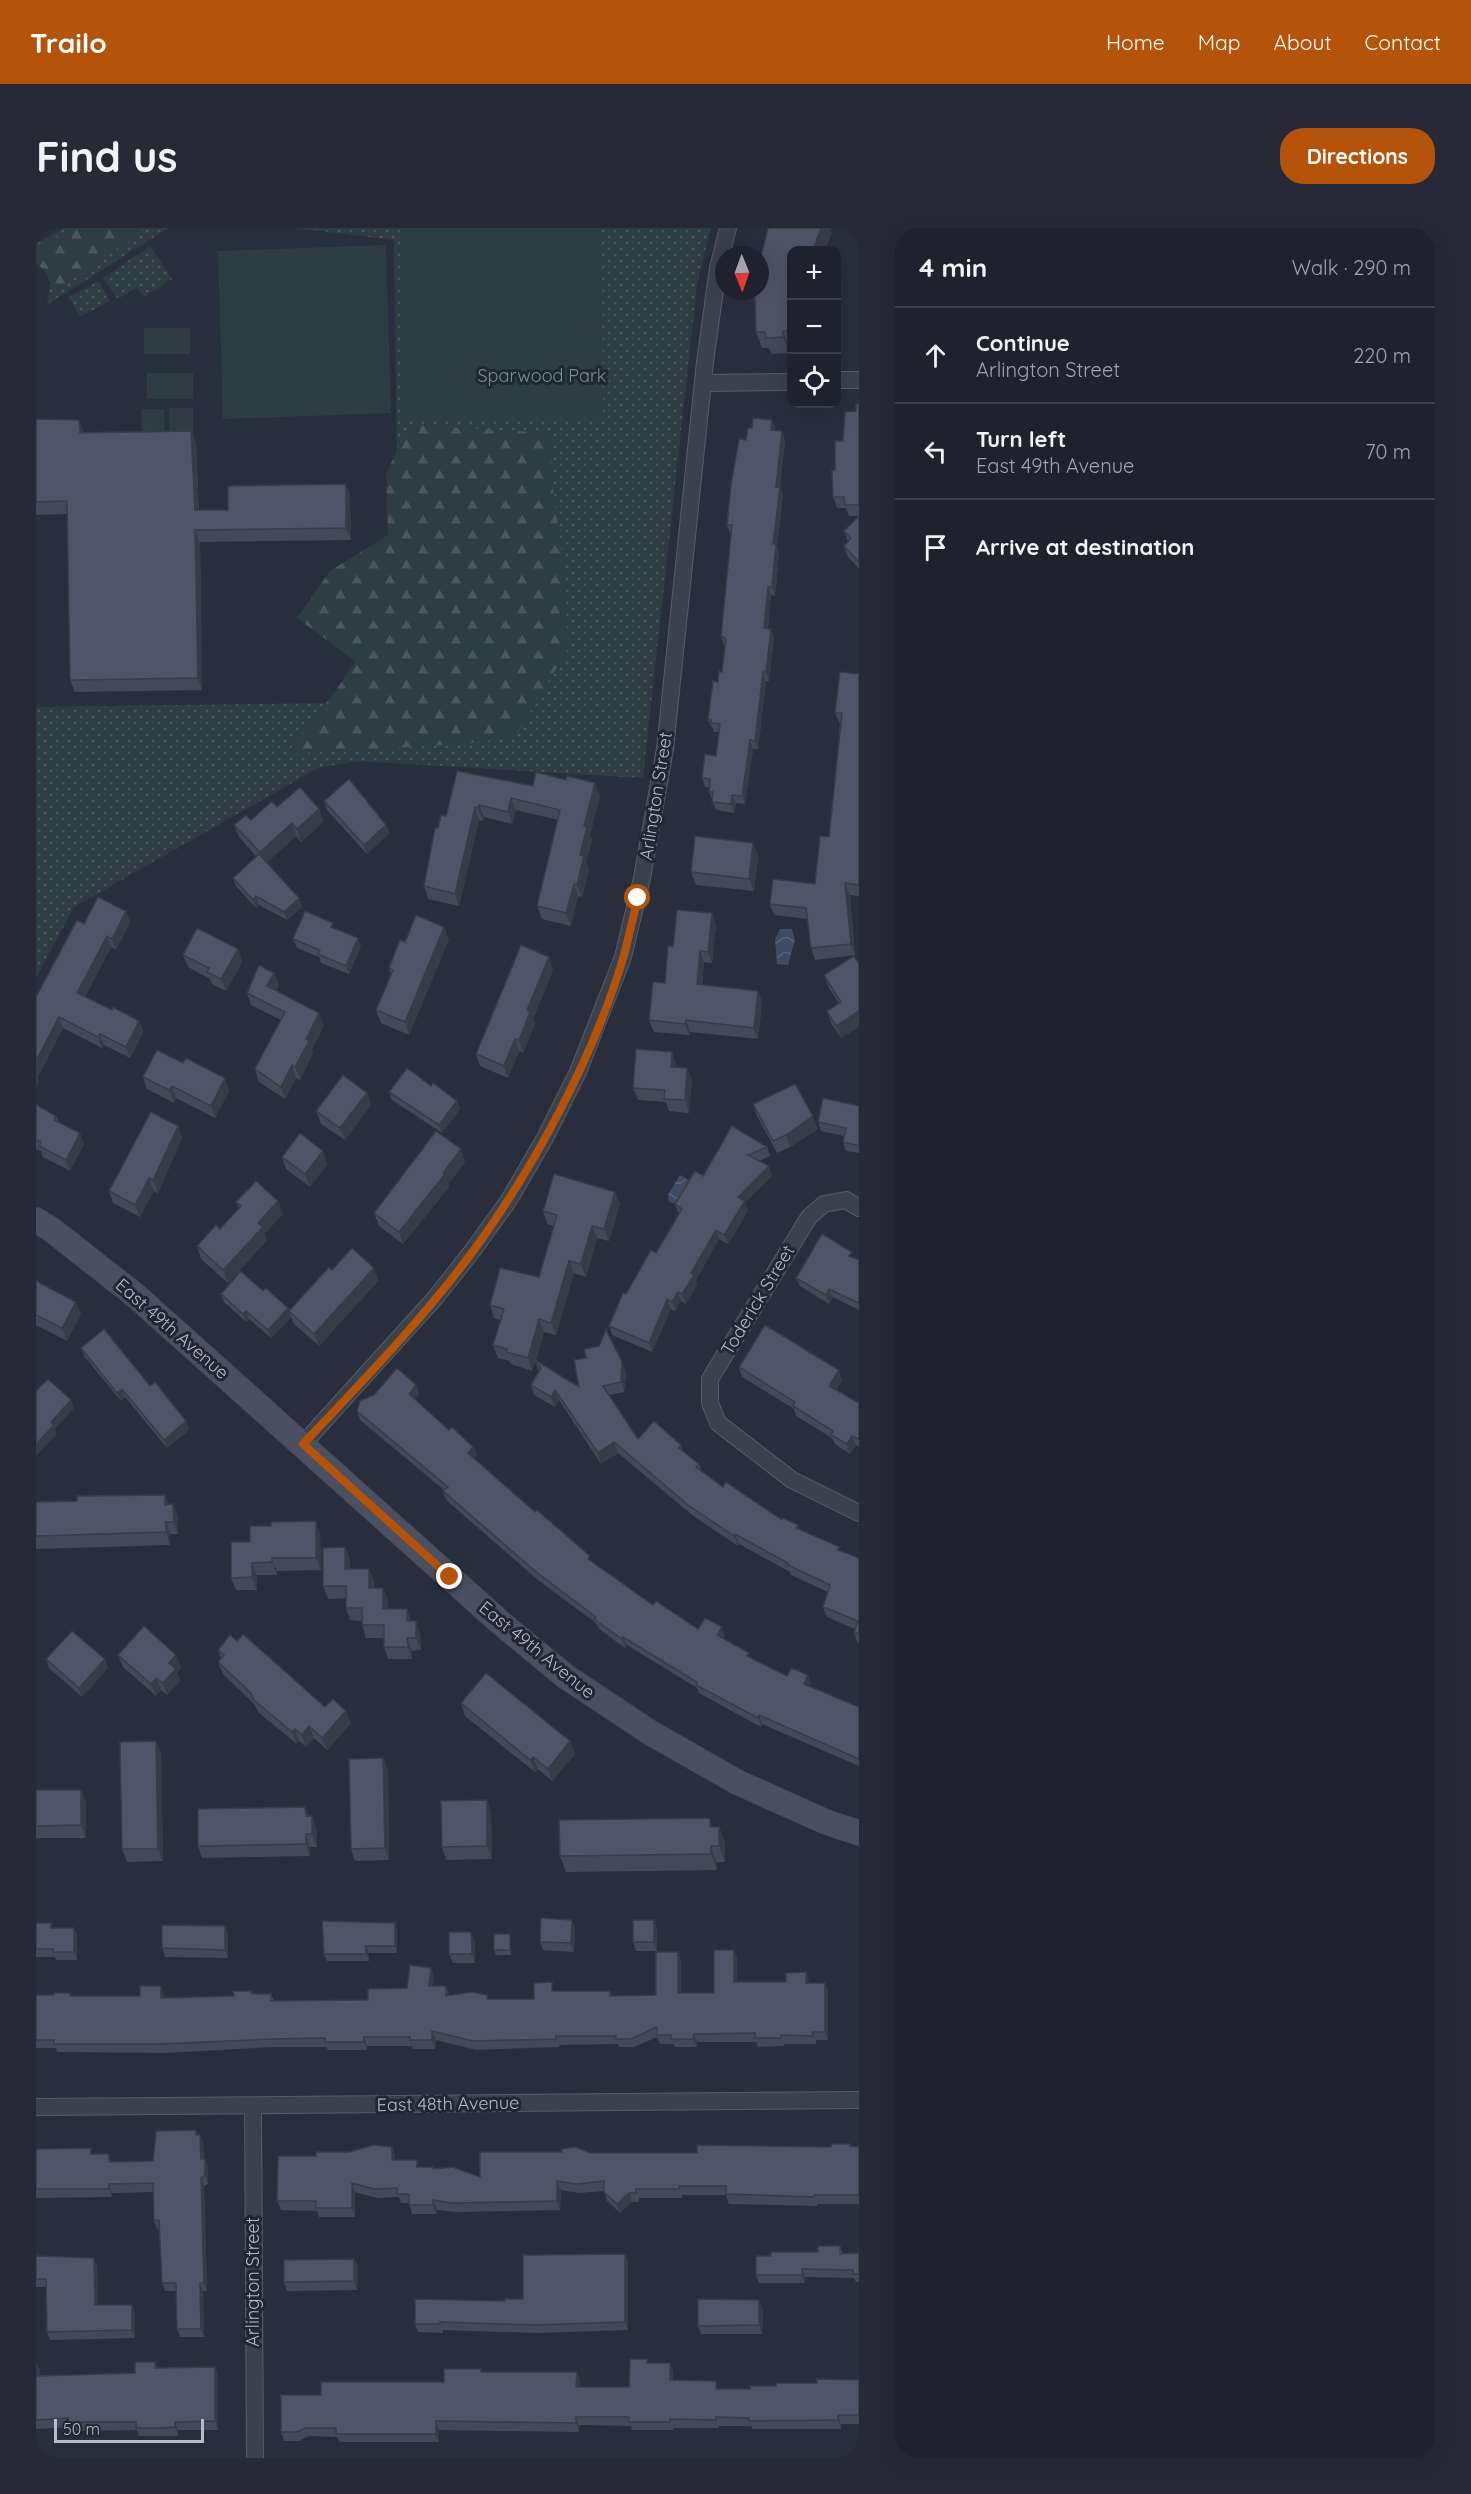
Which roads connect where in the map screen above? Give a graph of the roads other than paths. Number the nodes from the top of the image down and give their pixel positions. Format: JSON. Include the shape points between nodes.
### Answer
{"nodes":[{"id":1,"x":728,"y":228,"type":"edge"},
{"id":2,"x":859,"y":380,"type":"edge"},
{"id":3,"x":841,"y":381,"type":"edge"},
{"id":4,"x":787,"y":382,"type":"edge"},
{"id":5,"x":703,"y":383,"type":"junction"},
{"id":6,"x":859,"y":1208,"type":"edge"},
{"id":7,"x":36,"y":1220,"type":"edge"},
{"id":8,"x":303,"y":1444,"type":"junction"},
{"id":9,"x":859,"y":1513,"type":"edge"},
{"id":10,"x":859,"y":1833,"type":"edge"},
{"id":11,"x":859,"y":2100,"type":"edge"},
{"id":12,"x":253,"y":2106,"type":"junction"},
{"id":13,"x":36,"y":2108,"type":"edge"},
{"id":14,"x":255,"y":2458,"type":"edge"}],
"edges":[{"from":1,"to":5,"type":"street","name":"Arlington Street","via":[[718,268]]},
{"from":2,"to":3,"type":"street"},
{"from":4,"to":5,"type":"street"},
{"from":5,"to":8,"type":"street","name":"Arlington Street","via":[[665,749],[642,878],[623,957],[602,1016],[545,1138],[509,1200],[408,1330]]},
{"from":6,"to":9,"type":"street","name":"Toderick Street","via":[[846,1200],[824,1204],[809,1217],[710,1379],[710,1403],[718,1423],[792,1480]]},
{"from":7,"to":8,"type":"street","name":"East 49th Avenue","via":[[136,1296]]},
{"from":8,"to":10,"type":"street","name":"East 49th Avenue","via":[[565,1676],[651,1734],[737,1782]]},
{"from":11,"to":12,"type":"street","name":"East 48th Avenue"},
{"from":12,"to":13,"type":"street","name":"East 48th Avenue"},
{"from":12,"to":14,"type":"street","name":"Arlington Street"}]}
